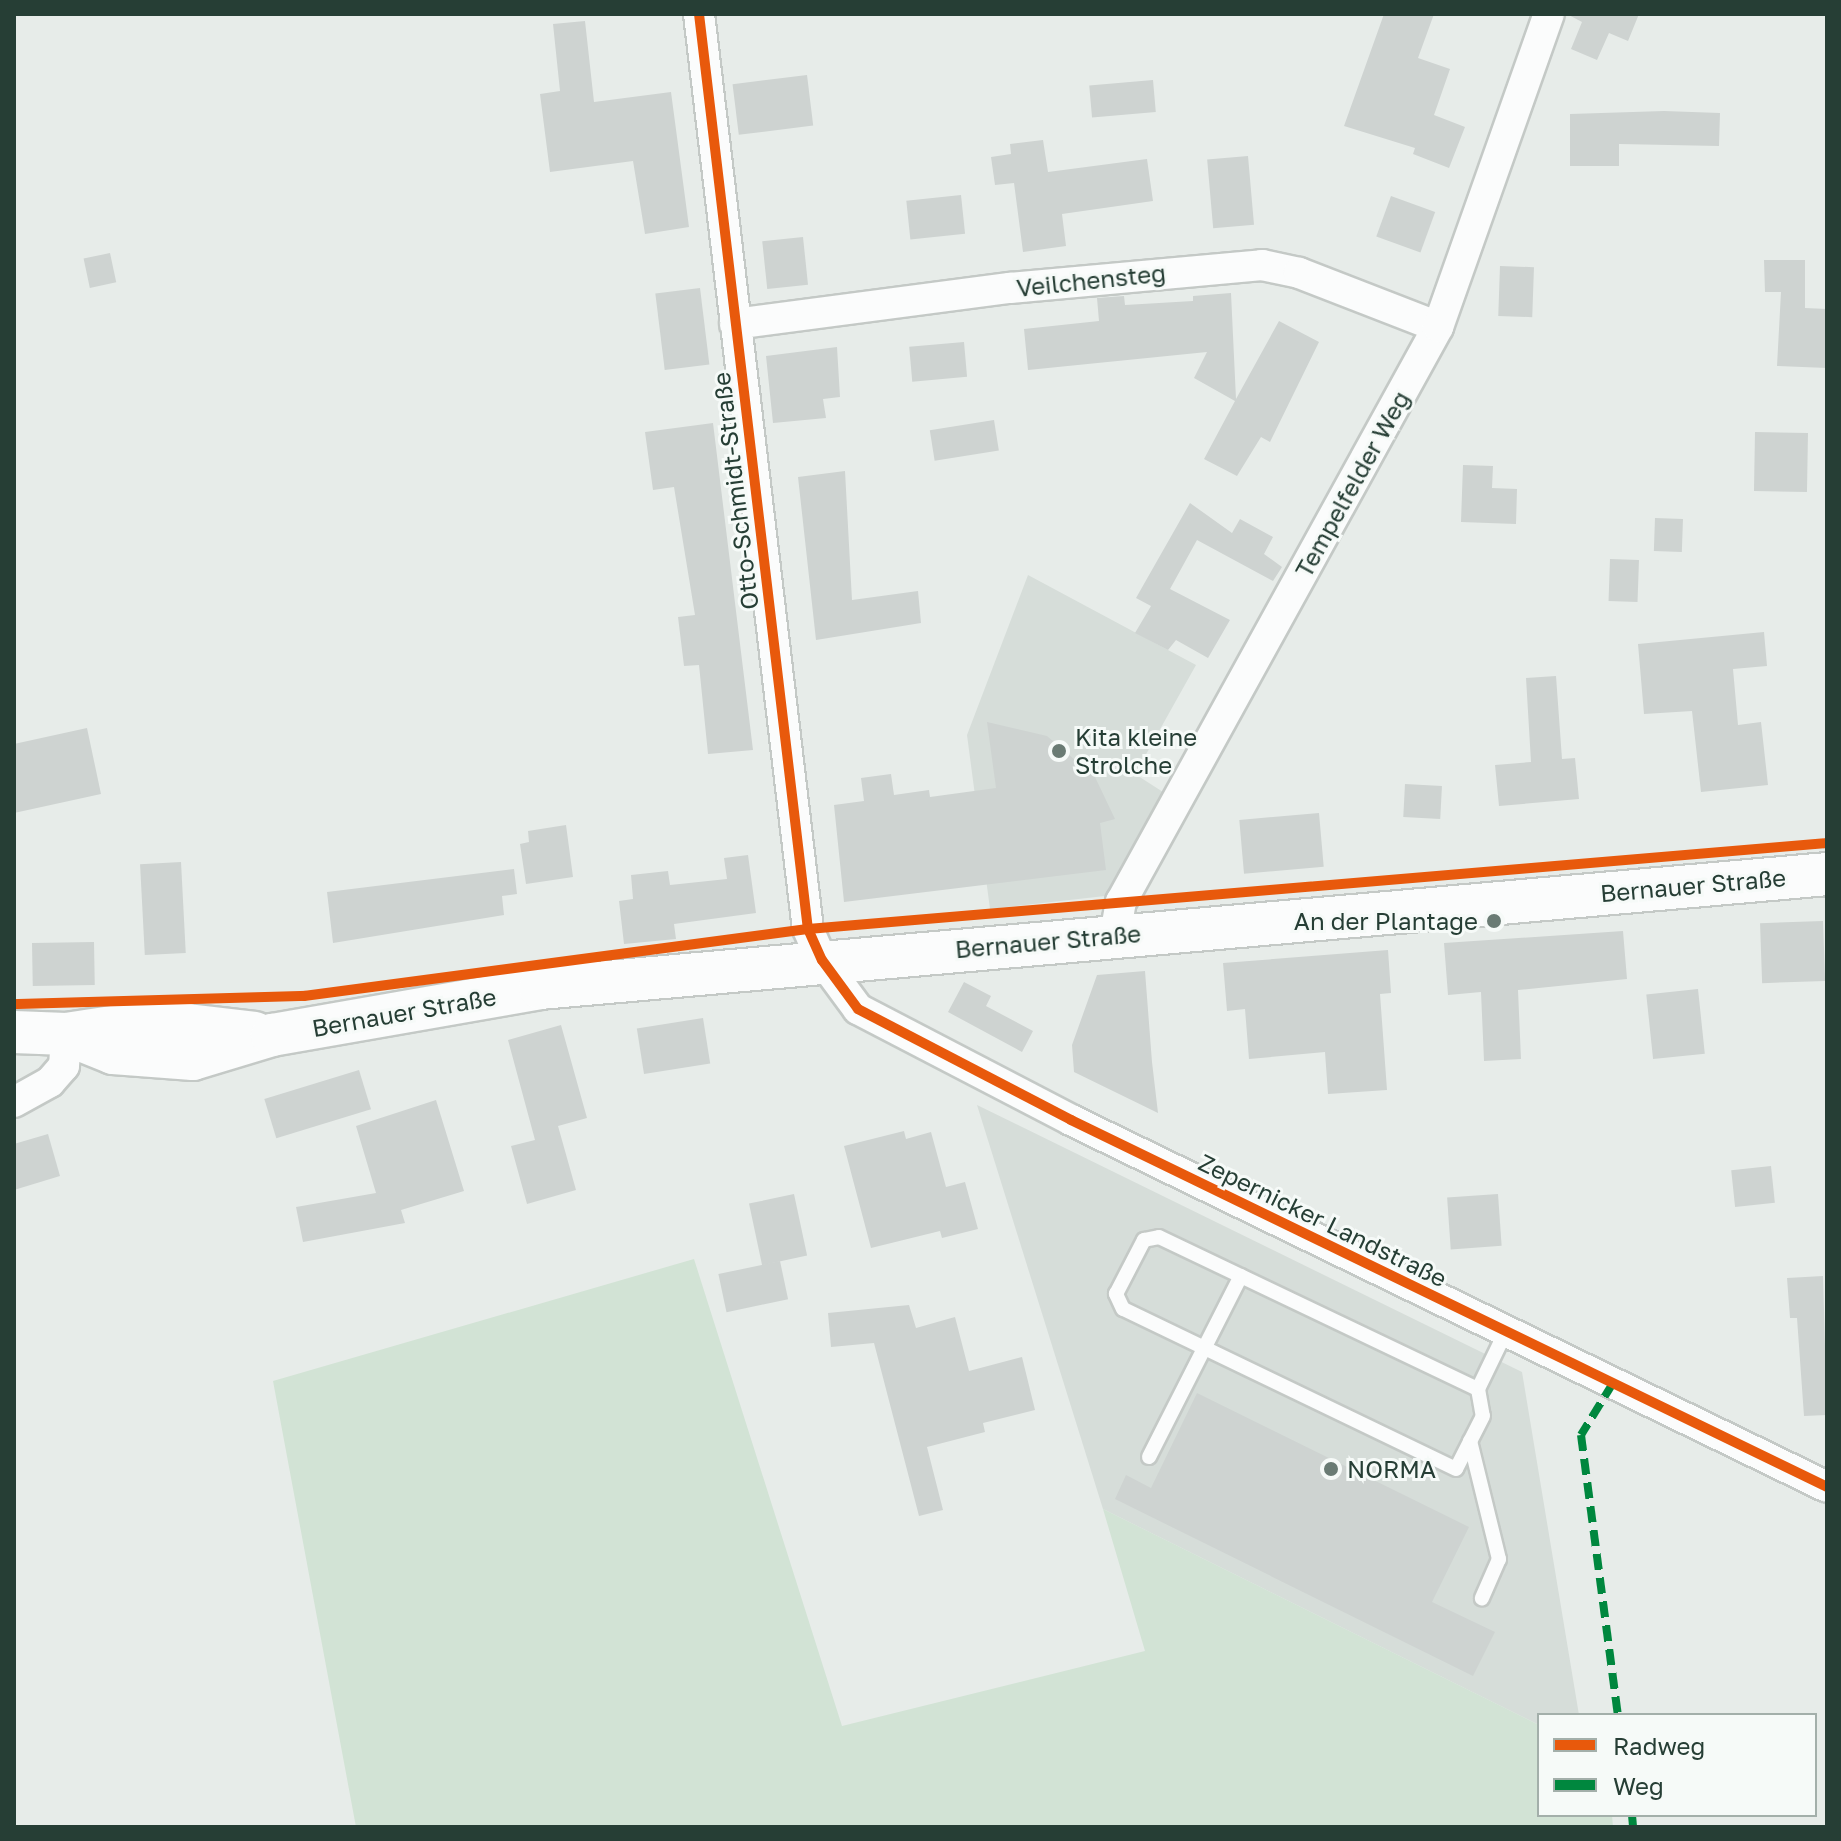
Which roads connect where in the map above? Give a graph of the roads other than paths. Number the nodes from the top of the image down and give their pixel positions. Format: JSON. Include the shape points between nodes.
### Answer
{"nodes":[{"id":1,"x":699,"y":14,"type":"edge"},
{"id":2,"x":1549,"y":14,"type":"edge"},
{"id":3,"x":735,"y":324,"type":"junction"},
{"id":4,"x":1438,"y":327,"type":"junction"},
{"id":5,"x":1827,"y":874,"type":"edge"},
{"id":6,"x":1115,"y":935,"type":"junction"},
{"id":7,"x":822,"y":960,"type":"junction"},
{"id":8,"x":14,"y":1032,"type":"edge"},
{"id":9,"x":66,"y":1034,"type":"junction"},
{"id":10,"x":14,"y":1102,"type":"edge"},
{"id":11,"x":1241,"y":1276,"type":"junction"},
{"id":12,"x":1506,"y":1331,"type":"junction"},
{"id":13,"x":1205,"y":1348,"type":"junction"},
{"id":14,"x":1478,"y":1389,"type":"junction"},
{"id":15,"x":1470,"y":1441,"type":"junction"},
{"id":16,"x":1149,"y":1457,"type":"dead end"},
{"id":17,"x":1827,"y":1487,"type":"edge"},
{"id":18,"x":1482,"y":1598,"type":"dead end"}],
"edges":[{"from":1,"to":3,"type":"street","name":"Otto-Schmidt-Straße"},
{"from":2,"to":4,"type":"street","name":"Tempelfelder Weg"},
{"from":3,"to":4,"type":"street","name":"Veilchensteg","via":[[1010,288],[1262,265],[1299,273]]},
{"from":3,"to":7,"type":"street","name":"Otto-Schmidt-Straße","via":[[808,929]]},
{"from":4,"to":6,"type":"street","name":"Tempelfelder Weg","via":[[1121,902]]},
{"from":5,"to":6,"type":"main road","name":"Bernauer Straße"},
{"from":6,"to":7,"type":"main road","name":"Bernauer Straße"},
{"from":7,"to":9,"type":"main road","name":"Bernauer Straße","via":[[540,988],[272,1035],[188,1025],[125,1025]]},
{"from":7,"to":12,"type":"street","name":"Zepernicker Landstraße","via":[[858,1009],[1071,1120]]},
{"from":8,"to":9,"type":"main road","name":"Bernauer Straße"},
{"from":9,"to":10,"type":"street","via":[[64,1066],[50,1082]]},
{"from":11,"to":13,"type":"lane"},
{"from":11,"to":13,"type":"lane","via":[[1159,1237],[1144,1240],[1116,1294],[1123,1309]]},
{"from":11,"to":14,"type":"lane"},
{"from":12,"to":14,"type":"lane"},
{"from":12,"to":17,"type":"street","name":"Zepernicker Landstraße"},
{"from":13,"to":15,"type":"lane","via":[[1456,1469]]},
{"from":13,"to":16,"type":"lane"},
{"from":14,"to":15,"type":"lane","via":[[1483,1416]]},
{"from":15,"to":18,"type":"lane","via":[[1499,1559]]}]}
